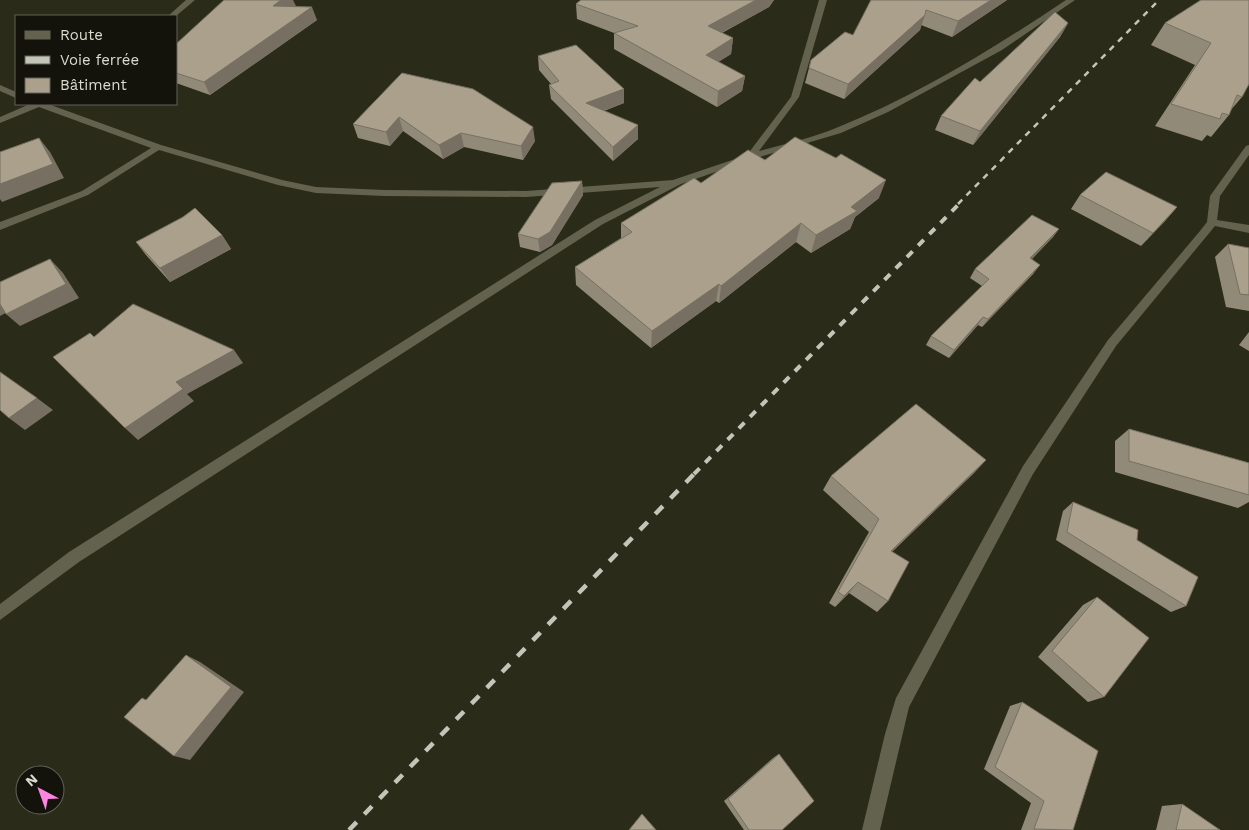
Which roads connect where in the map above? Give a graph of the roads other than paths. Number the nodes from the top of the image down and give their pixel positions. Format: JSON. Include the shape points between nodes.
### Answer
{"nodes":[{"id":1,"x":192,"y":0,"type":"edge"},
{"id":2,"x":823,"y":0,"type":"edge"},
{"id":3,"x":1071,"y":0,"type":"edge"},
{"id":4,"x":173,"y":15,"type":"edge"},
{"id":5,"x":0,"y":88,"type":"edge"},
{"id":6,"x":15,"y":95,"type":"edge"},
{"id":7,"x":37,"y":105,"type":"edge"},
{"id":8,"x":42,"y":105,"type":"edge"},
{"id":9,"x":0,"y":120,"type":"edge"},
{"id":10,"x":158,"y":147,"type":"junction"},
{"id":11,"x":1249,"y":148,"type":"edge"},
{"id":12,"x":750,"y":157,"type":"junction"},
{"id":13,"x":678,"y":182,"type":"junction"},
{"id":14,"x":1212,"y":222,"type":"junction"},
{"id":15,"x":0,"y":226,"type":"edge"},
{"id":16,"x":1249,"y":229,"type":"edge"},
{"id":17,"x":0,"y":613,"type":"edge"},
{"id":18,"x":871,"y":830,"type":"edge"}],
"edges":[{"from":1,"to":4,"type":"street"},
{"from":2,"to":12,"type":"street","via":[[795,96]]},
{"from":3,"to":12,"type":"street","via":[[999,48],[885,110],[838,131]]},
{"from":5,"to":6,"type":"street"},
{"from":7,"to":9,"type":"street"},
{"from":8,"to":10,"type":"street"},
{"from":10,"to":13,"type":"street","via":[[316,190],[526,194]]},
{"from":10,"to":15,"type":"street","via":[[84,193]]},
{"from":11,"to":14,"type":"street","via":[[1215,196]]},
{"from":12,"to":13,"type":"street"},
{"from":13,"to":17,"type":"street","via":[[599,222],[538,259],[96,542]]},
{"from":14,"to":16,"type":"street"},
{"from":14,"to":18,"type":"street","via":[[1112,343],[1028,470],[902,704],[892,734]]}]}
